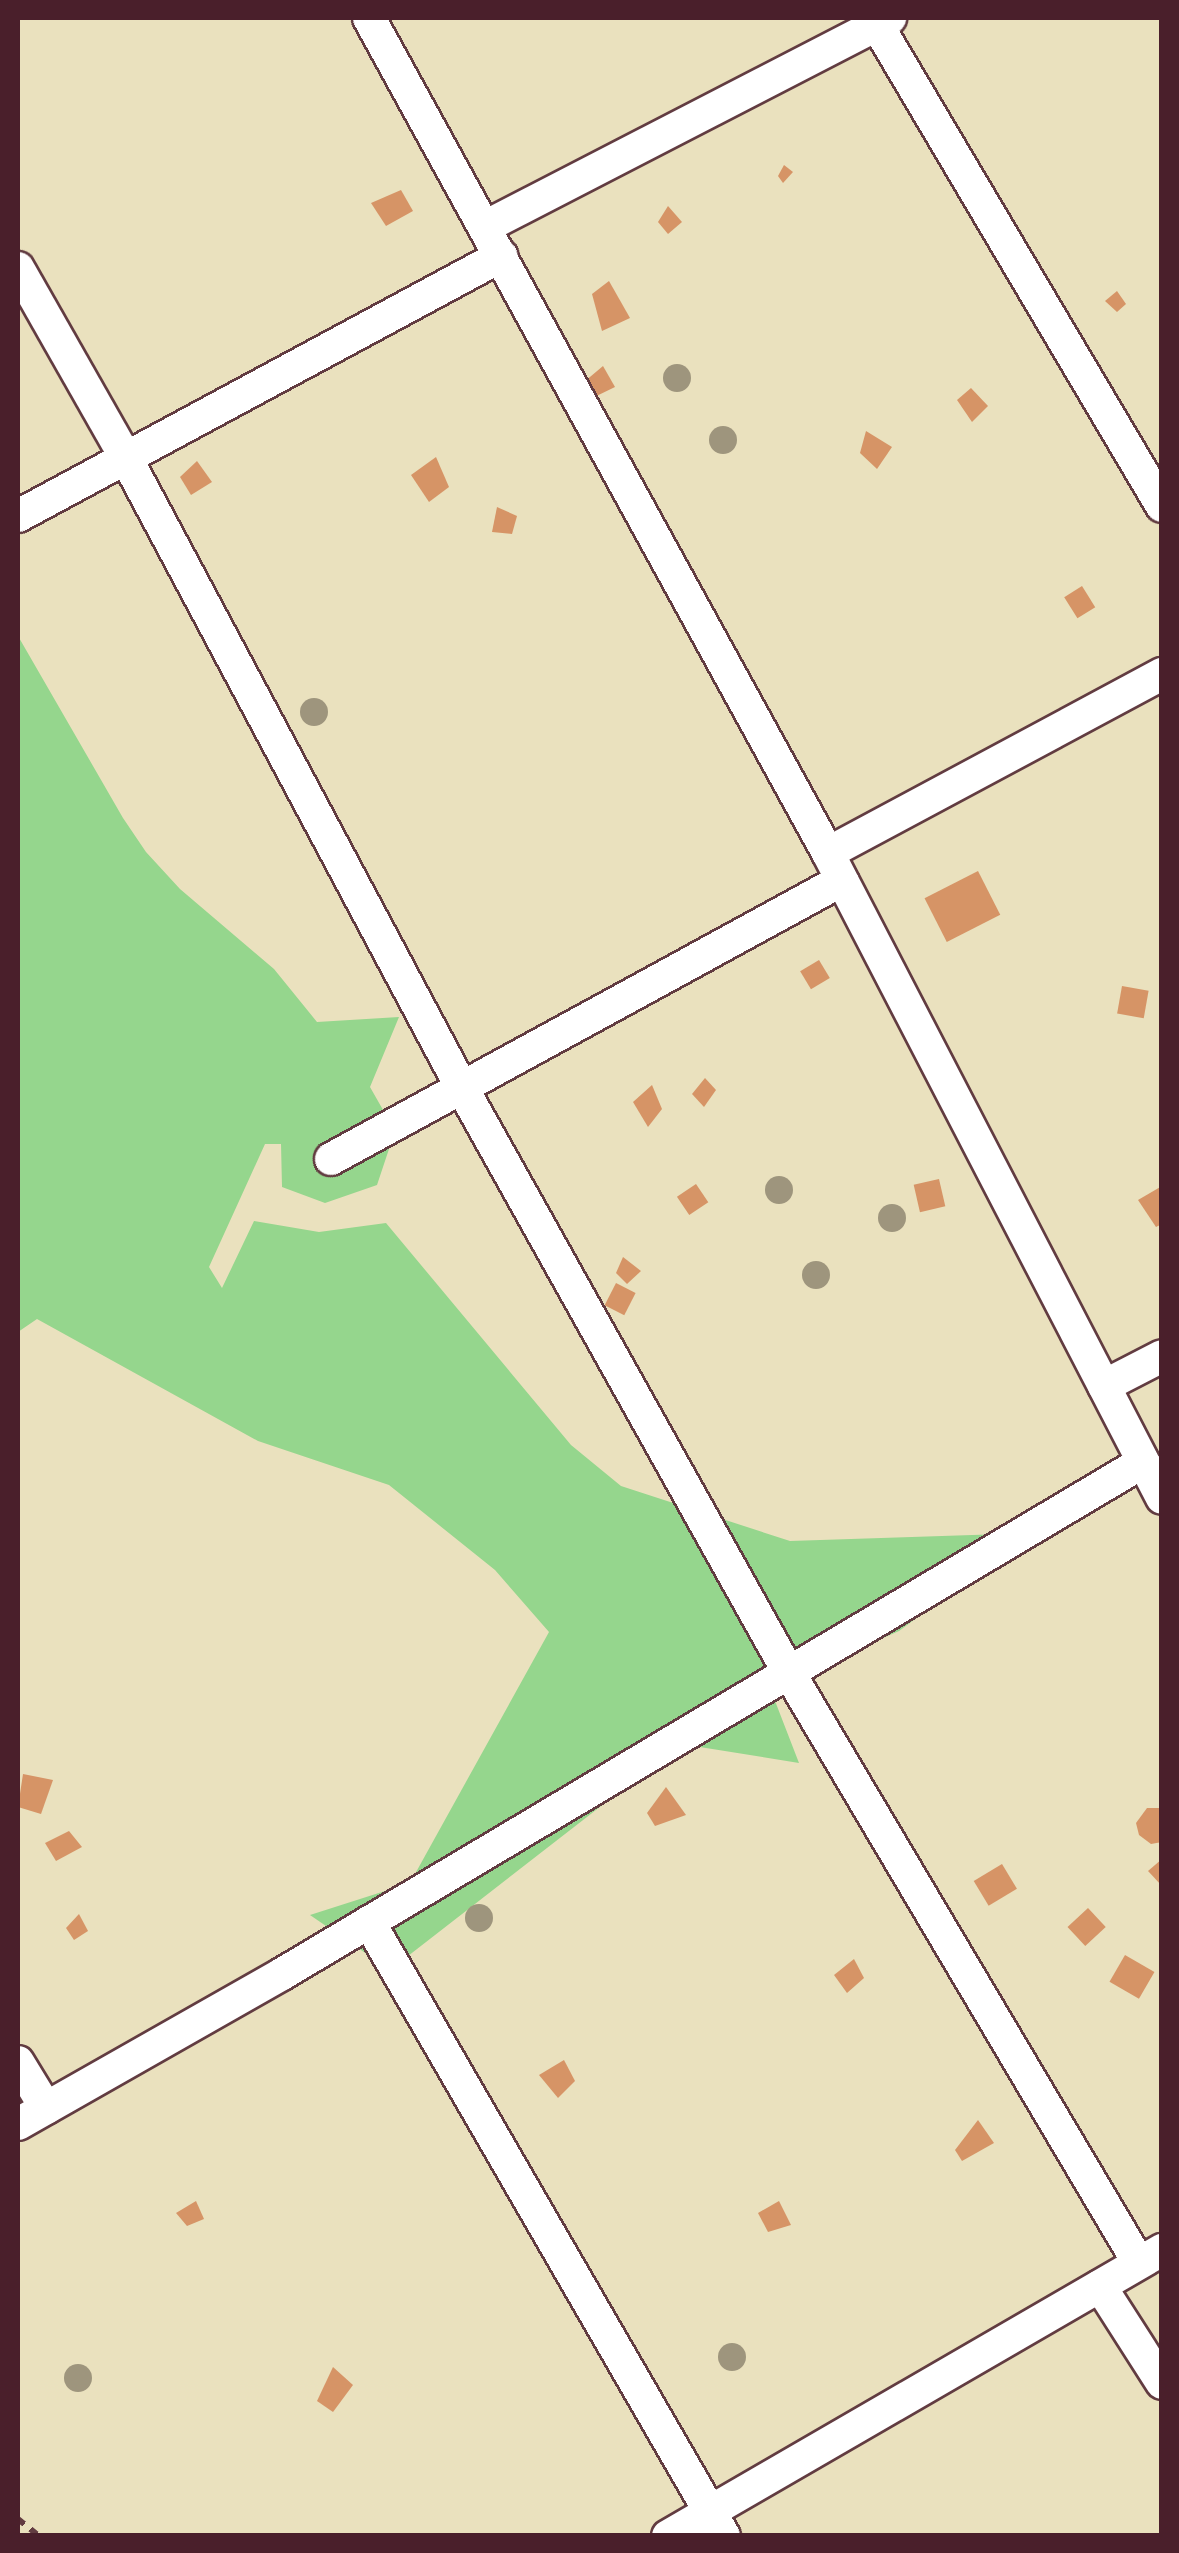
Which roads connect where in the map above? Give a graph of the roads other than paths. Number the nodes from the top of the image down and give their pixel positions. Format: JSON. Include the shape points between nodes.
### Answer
{"nodes":[{"id":1,"x":370,"y":18,"type":"edge"},
{"id":2,"x":880,"y":20,"type":"edge"},
{"id":3,"x":492,"y":242,"type":"junction"},
{"id":4,"x":18,"y":268,"type":"edge"},
{"id":5,"x":126,"y":458,"type":"junction"},
{"id":6,"x":1162,"y":506,"type":"edge"},
{"id":7,"x":18,"y":516,"type":"edge"},
{"id":8,"x":1162,"y":674,"type":"edge"},
{"id":9,"x":835,"y":867,"type":"junction"},
{"id":10,"x":462,"y":1088,"type":"junction"},
{"id":11,"x":330,"y":1160,"type":"dead end"},
{"id":12,"x":1162,"y":1356,"type":"edge"},
{"id":13,"x":1104,"y":1386,"type":"junction"},
{"id":14,"x":1143,"y":1462,"type":"junction"},
{"id":15,"x":1162,"y":1498,"type":"edge"},
{"id":16,"x":788,"y":1671,"type":"junction"},
{"id":17,"x":369,"y":1922,"type":"junction"},
{"id":18,"x":18,"y":2062,"type":"edge"},
{"id":19,"x":32,"y":2116,"type":"edge"},
{"id":20,"x":1150,"y":2256,"type":"edge"},
{"id":21,"x":1100,"y":2286,"type":"junction"},
{"id":22,"x":1162,"y":2382,"type":"edge"},
{"id":23,"x":716,"y":2524,"type":"edge"},
{"id":24,"x":668,"y":2536,"type":"edge"}],
"edges":[{"from":1,"to":3,"type":"street"},
{"from":2,"to":3,"type":"street"},
{"from":2,"to":6,"type":"street"},
{"from":3,"to":5,"type":"street"},
{"from":3,"to":9,"type":"street"},
{"from":4,"to":5,"type":"street"},
{"from":5,"to":7,"type":"street"},
{"from":5,"to":10,"type":"street"},
{"from":8,"to":9,"type":"street"},
{"from":9,"to":10,"type":"street"},
{"from":9,"to":13,"type":"street"},
{"from":10,"to":11,"type":"street"},
{"from":10,"to":16,"type":"street"},
{"from":12,"to":13,"type":"street"},
{"from":13,"to":14,"type":"street"},
{"from":14,"to":15,"type":"street"},
{"from":14,"to":16,"type":"street"},
{"from":16,"to":17,"type":"street"},
{"from":16,"to":20,"type":"street"},
{"from":17,"to":19,"type":"street"},
{"from":17,"to":23,"type":"street"},
{"from":18,"to":19,"type":"street"},
{"from":20,"to":21,"type":"street"},
{"from":21,"to":22,"type":"street"},
{"from":21,"to":23,"type":"street"},
{"from":23,"to":24,"type":"street"}]}
